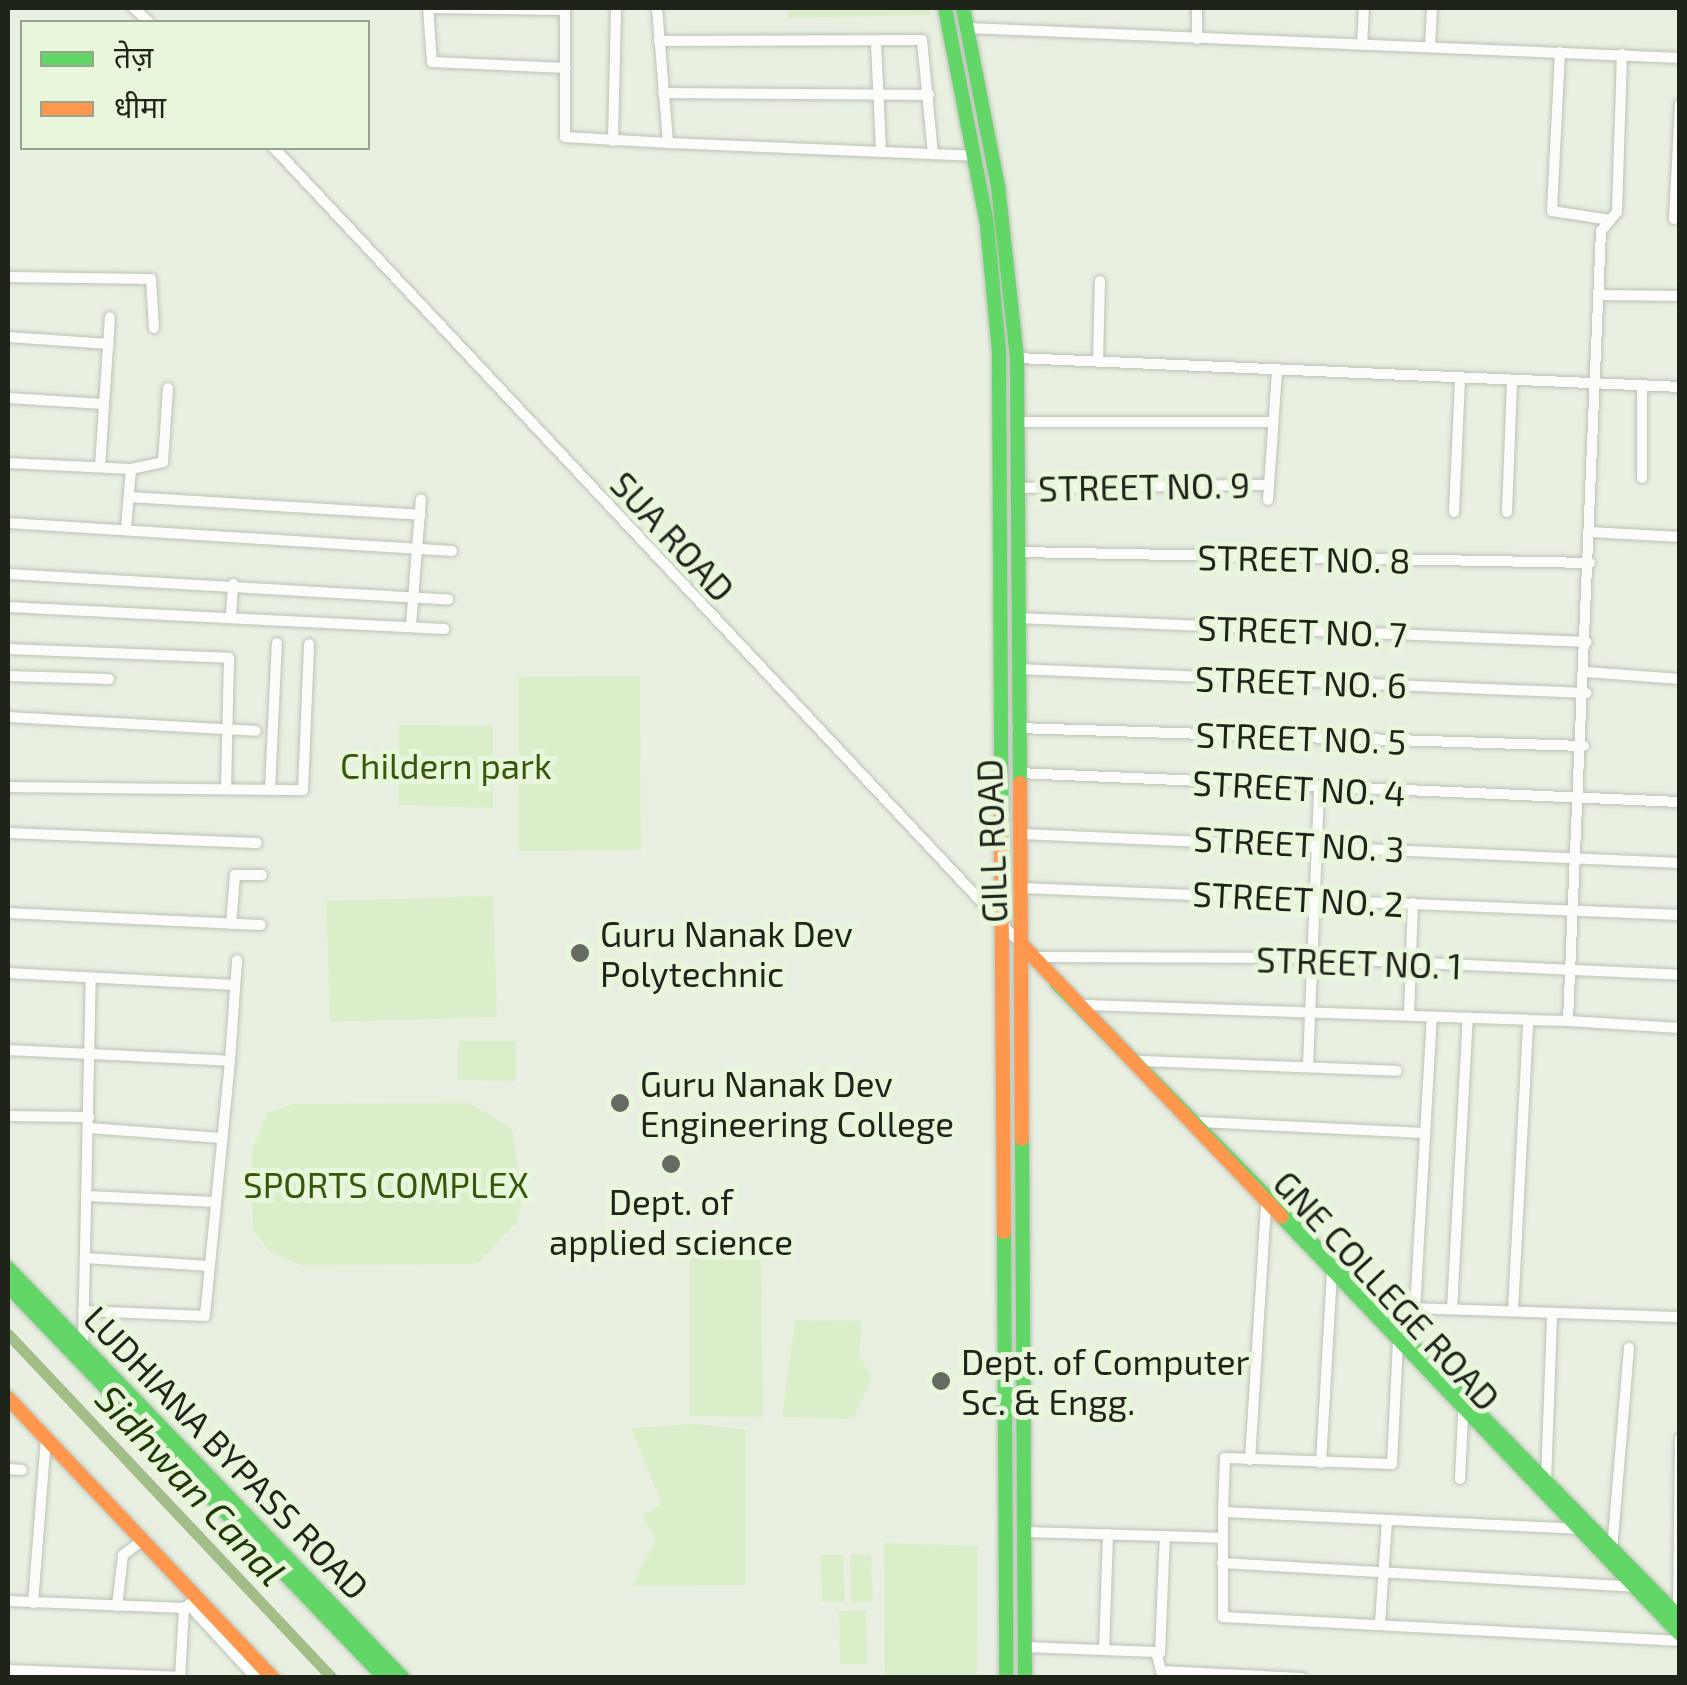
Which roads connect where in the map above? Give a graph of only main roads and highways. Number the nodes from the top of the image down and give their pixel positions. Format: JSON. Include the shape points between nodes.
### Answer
{"nodes":[{"id":1,"x":945,"y":8,"type":"edge"},
{"id":2,"x":963,"y":8,"type":"edge"},
{"id":3,"x":1024,"y":947,"type":"junction"},
{"id":4,"x":1038,"y":957,"type":"joint"},
{"id":5,"x":1057,"y":983,"type":"junction"},
{"id":6,"x":8,"y":1268,"type":"edge"},
{"id":7,"x":8,"y":1286,"type":"edge"},
{"id":8,"x":8,"y":1398,"type":"edge"},
{"id":9,"x":1610,"y":1554,"type":"junction"},
{"id":10,"x":1679,"y":1618,"type":"edge"},
{"id":11,"x":1680,"y":1638,"type":"edge"},
{"id":12,"x":274,"y":1678,"type":"edge"},
{"id":13,"x":385,"y":1678,"type":"edge"},
{"id":14,"x":402,"y":1678,"type":"edge"},
{"id":15,"x":1006,"y":1678,"type":"edge"},
{"id":16,"x":1025,"y":1678,"type":"edge"}],
"edges":[{"from":1,"to":15,"type":"main road","name":"GILL ROAD","via":[[998,334]]},
{"from":2,"to":3,"type":"main road","name":"GILL ROAD","via":[[1017,358]]},
{"from":3,"to":4,"type":"main road","name":"SUA ROAD"},
{"from":3,"to":16,"type":"main road","name":"GILL ROAD"},
{"from":4,"to":5,"type":"main road","name":"GNE COLLEGE ROAD"},
{"from":5,"to":9,"type":"main road","name":"GNE COLLEGE ROAD","via":[[1200,1122]]},
{"from":5,"to":9,"type":"main road","name":"GNE COLLEGE ROAD","via":[[1463,1415],[1577,1530]]},
{"from":6,"to":14,"type":"main road","name":"LUDHIANA BYPASS ROAD"},
{"from":7,"to":13,"type":"main road","name":"LUDHIANA BYPASS ROAD"},
{"from":8,"to":12,"type":"main road","via":[[143,1540],[191,1604]]},
{"from":9,"to":10,"type":"main road","name":"GNE COLLEGE ROAD"},
{"from":9,"to":11,"type":"main road","name":"GNE COLLEGE ROAD"}]}
